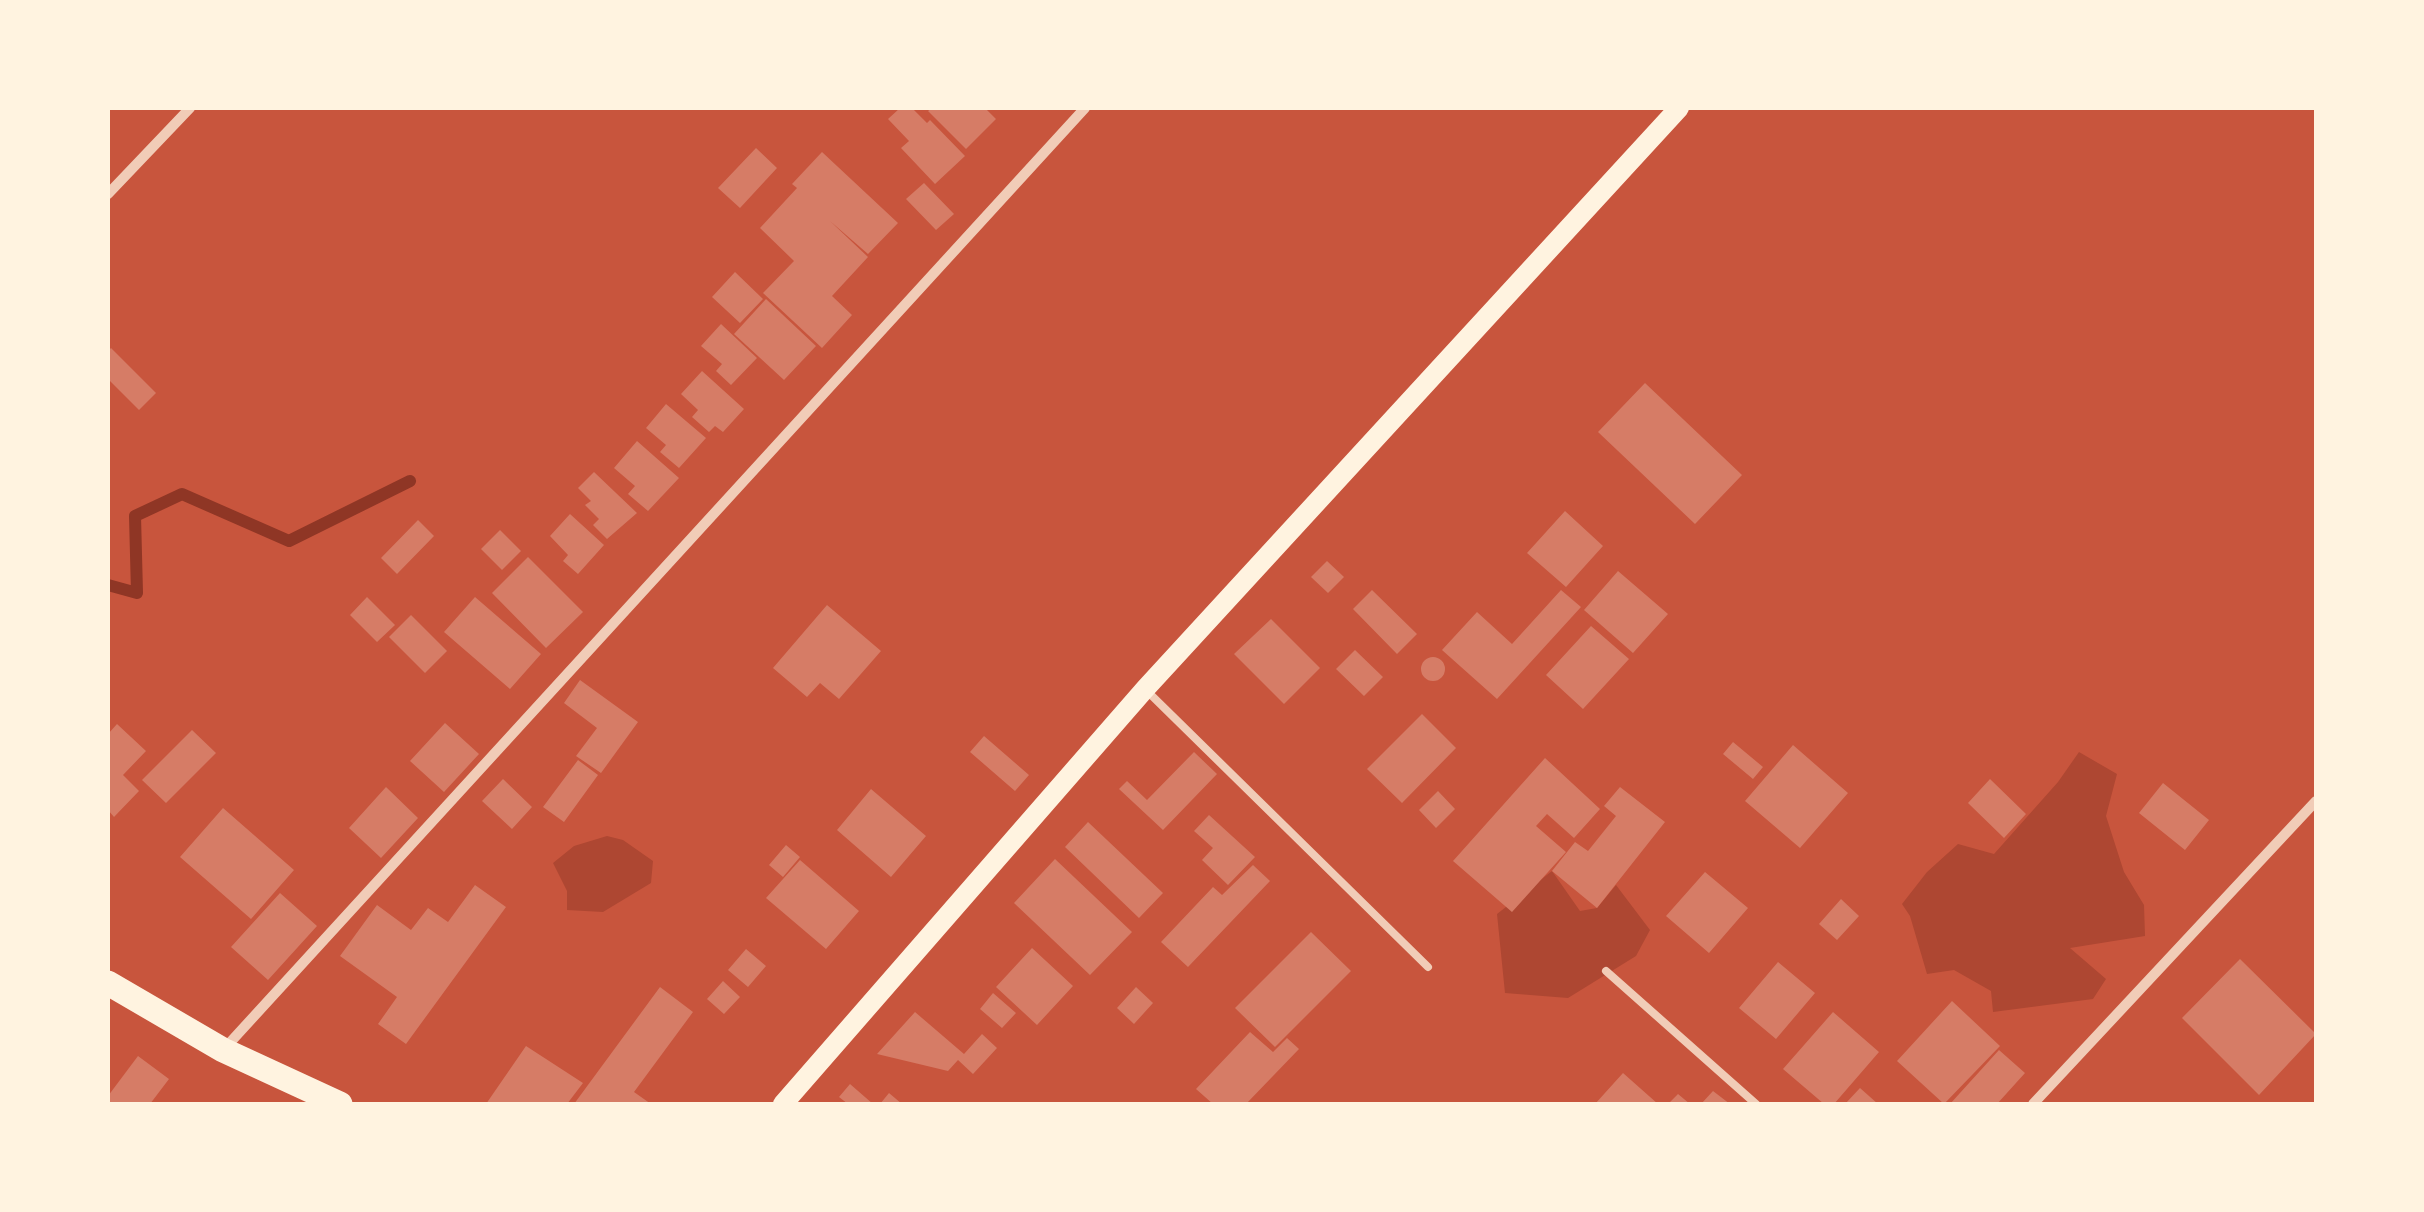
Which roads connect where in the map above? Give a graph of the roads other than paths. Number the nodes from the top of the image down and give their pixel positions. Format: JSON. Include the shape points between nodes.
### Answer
{"nodes":[{"id":1,"x":190,"y":108,"type":"edge"},
{"id":2,"x":1085,"y":108,"type":"edge"},
{"id":3,"x":1679,"y":108,"type":"edge"},
{"id":4,"x":108,"y":194,"type":"edge"},
{"id":5,"x":1145,"y":689,"type":"junction"},
{"id":6,"x":2316,"y":801,"type":"edge"},
{"id":7,"x":1428,"y":967,"type":"dead end"},
{"id":8,"x":1606,"y":971,"type":"dead end"},
{"id":9,"x":108,"y":983,"type":"edge"},
{"id":10,"x":223,"y":1050,"type":"junction"},
{"id":11,"x":340,"y":1104,"type":"edge"},
{"id":12,"x":783,"y":1104,"type":"edge"},
{"id":13,"x":1756,"y":1104,"type":"edge"},
{"id":14,"x":2033,"y":1104,"type":"edge"}],
"edges":[{"from":1,"to":4,"type":"street"},
{"from":2,"to":10,"type":"street"},
{"from":3,"to":5,"type":"main road"},
{"from":5,"to":7,"type":"lane"},
{"from":5,"to":12,"type":"main road"},
{"from":6,"to":14,"type":"street"},
{"from":8,"to":13,"type":"lane"},
{"from":9,"to":10,"type":"main road"},
{"from":10,"to":11,"type":"main road"}]}
